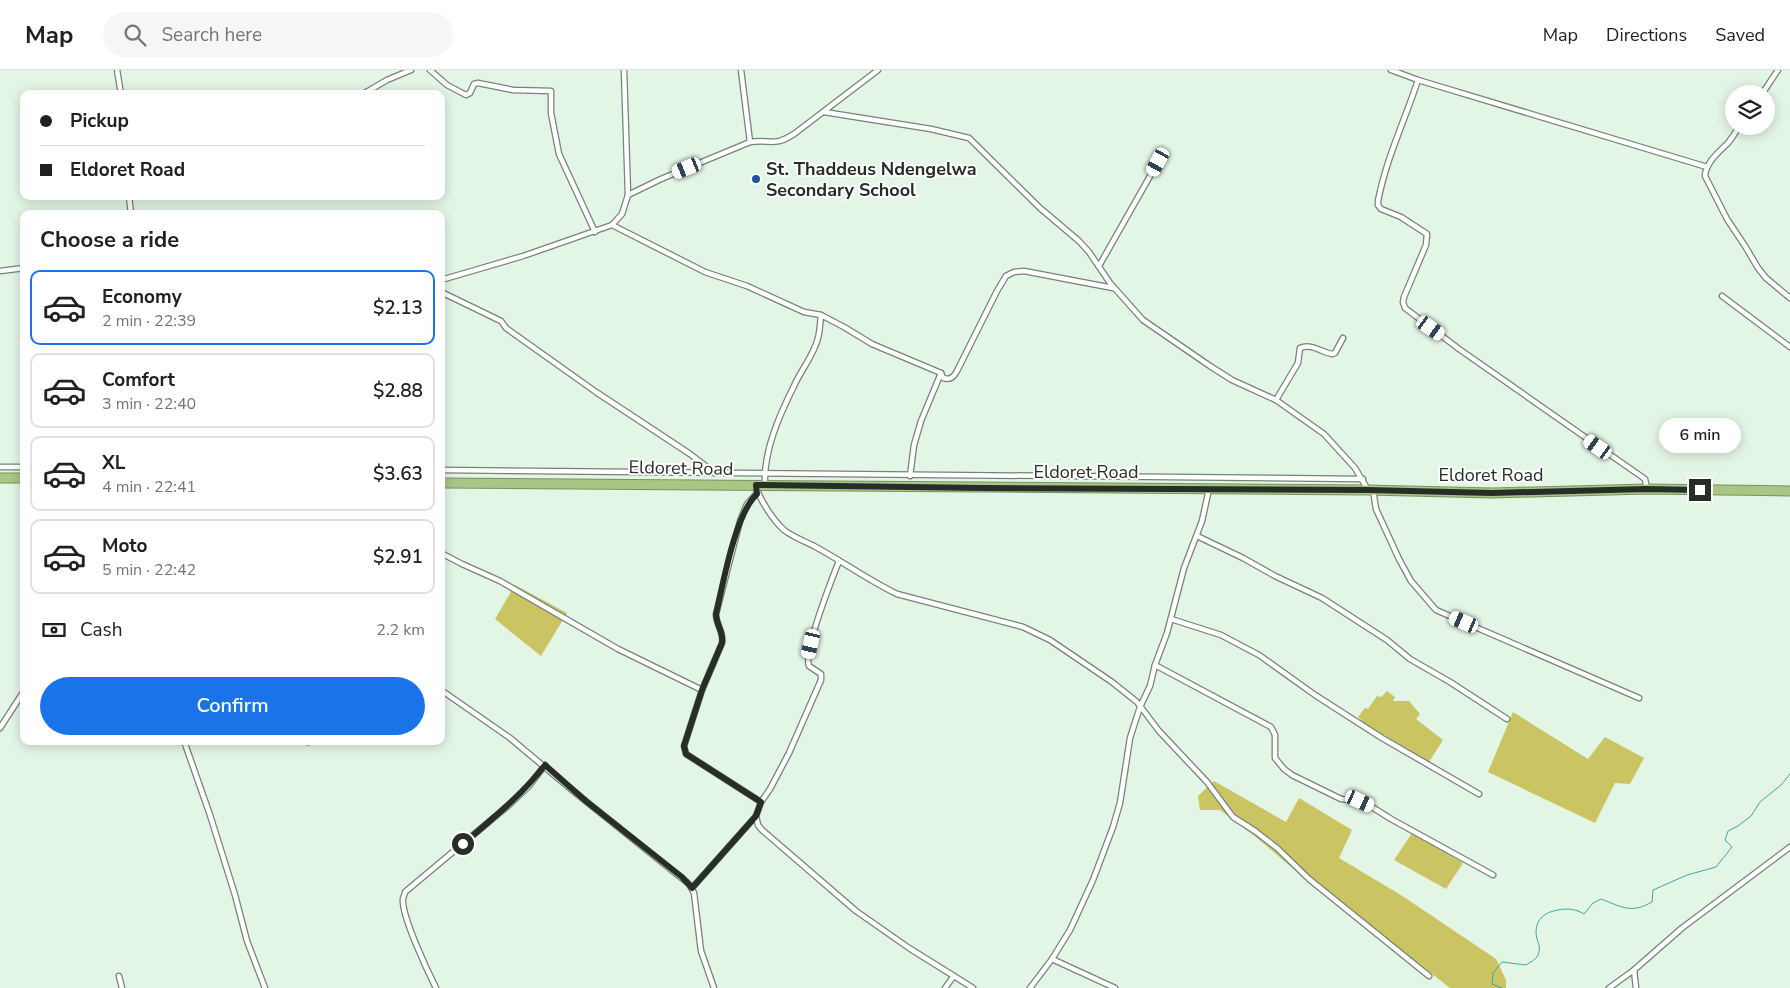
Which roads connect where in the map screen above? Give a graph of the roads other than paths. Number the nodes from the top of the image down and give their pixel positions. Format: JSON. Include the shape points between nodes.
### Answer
{"nodes":[{"id":1,"x":117,"y":70,"type":"edge"},
{"id":2,"x":411,"y":70,"type":"edge"},
{"id":3,"x":430,"y":70,"type":"edge"},
{"id":4,"x":624,"y":70,"type":"edge"},
{"id":5,"x":741,"y":70,"type":"edge"},
{"id":6,"x":878,"y":70,"type":"edge"},
{"id":7,"x":1392,"y":70,"type":"edge"},
{"id":8,"x":1778,"y":70,"type":"edge"},
{"id":9,"x":1418,"y":80,"type":"junction"},
{"id":10,"x":1768,"y":85,"type":"edge"},
{"id":11,"x":120,"y":90,"type":"edge"},
{"id":12,"x":370,"y":90,"type":"edge"},
{"id":13,"x":824,"y":112,"type":"junction"},
{"id":14,"x":1733,"y":135,"type":"edge"},
{"id":15,"x":750,"y":142,"type":"junction"},
{"id":16,"x":1158,"y":162,"type":"dead end"},
{"id":17,"x":1707,"y":167,"type":"junction"},
{"id":18,"x":628,"y":196,"type":"junction"},
{"id":19,"x":612,"y":225,"type":"junction"},
{"id":20,"x":595,"y":232,"type":"junction"},
{"id":21,"x":1099,"y":266,"type":"junction"},
{"id":22,"x":20,"y":268,"type":"edge"},
{"id":23,"x":0,"y":271,"type":"edge"},
{"id":24,"x":445,"y":279,"type":"edge"},
{"id":25,"x":1115,"y":289,"type":"junction"},
{"id":26,"x":445,"y":294,"type":"edge"},
{"id":27,"x":1722,"y":296,"type":"dead end"},
{"id":28,"x":1790,"y":298,"type":"edge"},
{"id":29,"x":821,"y":315,"type":"junction"},
{"id":30,"x":1343,"y":338,"type":"dead end"},
{"id":31,"x":1790,"y":347,"type":"edge"},
{"id":32,"x":941,"y":373,"type":"junction"},
{"id":33,"x":1276,"y":400,"type":"junction"},
{"id":34,"x":0,"y":467,"type":"edge"},
{"id":35,"x":20,"y":467,"type":"edge"},
{"id":36,"x":445,"y":470,"type":"edge"},
{"id":37,"x":715,"y":473,"type":"junction"},
{"id":38,"x":764,"y":474,"type":"junction"},
{"id":39,"x":910,"y":476,"type":"junction"},
{"id":40,"x":0,"y":478,"type":"edge"},
{"id":41,"x":20,"y":478,"type":"edge"},
{"id":42,"x":1363,"y":480,"type":"junction"},
{"id":43,"x":445,"y":483,"type":"edge"},
{"id":44,"x":759,"y":488,"type":"junction"},
{"id":45,"x":1209,"y":489,"type":"junction"},
{"id":46,"x":1646,"y":489,"type":"junction"},
{"id":47,"x":1370,"y":490,"type":"junction"},
{"id":48,"x":1790,"y":491,"type":"edge"},
{"id":49,"x":1197,"y":536,"type":"junction"},
{"id":50,"x":445,"y":555,"type":"edge"},
{"id":51,"x":839,"y":561,"type":"junction"},
{"id":52,"x":1171,"y":619,"type":"junction"},
{"id":53,"x":1155,"y":665,"type":"junction"},
{"id":54,"x":702,"y":690,"type":"junction"},
{"id":55,"x":445,"y":693,"type":"edge"},
{"id":56,"x":20,"y":698,"type":"edge"},
{"id":57,"x":1639,"y":698,"type":"dead end"},
{"id":58,"x":1140,"y":707,"type":"junction"},
{"id":59,"x":1507,"y":719,"type":"dead end"},
{"id":60,"x":0,"y":728,"type":"edge"},
{"id":61,"x":185,"y":745,"type":"edge"},
{"id":62,"x":545,"y":765,"type":"junction"},
{"id":63,"x":1479,"y":794,"type":"dead end"},
{"id":64,"x":761,"y":802,"type":"junction"},
{"id":65,"x":756,"y":816,"type":"junction"},
{"id":66,"x":1790,"y":846,"type":"edge"},
{"id":67,"x":1493,"y":875,"type":"dead end"},
{"id":68,"x":692,"y":888,"type":"junction"},
{"id":69,"x":1052,"y":959,"type":"junction"},
{"id":70,"x":1634,"y":970,"type":"junction"},
{"id":71,"x":119,"y":976,"type":"dead end"},
{"id":72,"x":954,"y":976,"type":"junction"},
{"id":73,"x":1429,"y":976,"type":"dead end"},
{"id":74,"x":122,"y":988,"type":"edge"},
{"id":75,"x":264,"y":988,"type":"edge"},
{"id":76,"x":436,"y":988,"type":"edge"},
{"id":77,"x":714,"y":988,"type":"edge"},
{"id":78,"x":945,"y":988,"type":"edge"},
{"id":79,"x":974,"y":988,"type":"edge"},
{"id":80,"x":1030,"y":988,"type":"edge"},
{"id":81,"x":1115,"y":988,"type":"edge"},
{"id":82,"x":1609,"y":988,"type":"edge"},
{"id":83,"x":1636,"y":988,"type":"edge"}],
"edges":[{"from":1,"to":11,"type":"street"},
{"from":2,"to":12,"type":"street"},
{"from":3,"to":20,"type":"street","via":[[447,85],[466,95],[478,83],[513,90],[551,91],[552,120],[559,154]]},
{"from":4,"to":18,"type":"street"},
{"from":5,"to":15,"type":"street"},
{"from":6,"to":13,"type":"street"},
{"from":7,"to":9,"type":"street"},
{"from":8,"to":10,"type":"street"},
{"from":9,"to":17,"type":"street"},
{"from":9,"to":46,"type":"street","via":[[1378,201],[1381,209],[1427,234],[1404,297],[1405,308],[1645,479]]},
{"from":13,"to":15,"type":"street","via":[[784,141]]},
{"from":13,"to":21,"type":"street","via":[[969,138],[1040,208],[1080,241]]},
{"from":14,"to":17,"type":"street"},
{"from":15,"to":18,"type":"street","via":[[660,179]]},
{"from":16,"to":21,"type":"street"},
{"from":17,"to":28,"type":"street","via":[[1704,176],[1758,268]]},
{"from":18,"to":19,"type":"street","via":[[622,214]]},
{"from":19,"to":20,"type":"street"},
{"from":19,"to":29,"type":"street","via":[[705,272],[747,286],[804,312]]},
{"from":20,"to":24,"type":"street"},
{"from":21,"to":25,"type":"street"},
{"from":22,"to":23,"type":"street"},
{"from":25,"to":32,"type":"street","via":[[1024,271],[1010,274],[997,291],[955,375],[947,379]]},
{"from":25,"to":33,"type":"street","via":[[1153,327],[1232,380]]},
{"from":26,"to":37,"type":"street","via":[[501,321],[506,328],[581,382]]},
{"from":27,"to":31,"type":"street"},
{"from":29,"to":32,"type":"street","via":[[872,344]]},
{"from":29,"to":38,"type":"street","via":[[819,338],[782,411]]},
{"from":30,"to":33,"type":"street","via":[[1332,354],[1311,346],[1300,348],[1298,363]]},
{"from":32,"to":39,"type":"street","via":[[917,435]]},
{"from":33,"to":42,"type":"street","via":[[1332,442]]},
{"from":34,"to":35,"type":"street"},
{"from":36,"to":37,"type":"street"},
{"from":37,"to":38,"type":"street"},
{"from":38,"to":39,"type":"street"},
{"from":38,"to":44,"type":"street"},
{"from":39,"to":42,"type":"street"},
{"from":40,"to":41,"type":"highway"},
{"from":42,"to":47,"type":"street"},
{"from":43,"to":44,"type":"highway","name":"Eldoret Road"},
{"from":44,"to":45,"type":"highway","name":"Eldoret Road"},
{"from":44,"to":51,"type":"street","via":[[786,531]]},
{"from":44,"to":54,"type":"street","via":[[747,504],[734,542],[716,614],[722,643]]},
{"from":45,"to":47,"type":"highway","name":"Eldoret Road"},
{"from":45,"to":49,"type":"street"},
{"from":46,"to":47,"type":"highway","name":"Eldoret Road","via":[[1492,493]]},
{"from":46,"to":48,"type":"highway","name":"Eldoret Road"},
{"from":47,"to":57,"type":"street","via":[[1411,581],[1436,610]]},
{"from":49,"to":52,"type":"street","via":[[1177,589]]},
{"from":49,"to":59,"type":"street","via":[[1322,598],[1387,640],[1410,659]]},
{"from":50,"to":54,"type":"street","via":[[500,581],[618,649]]},
{"from":51,"to":58,"type":"street","via":[[897,594],[994,618],[1036,633],[1112,682]]},
{"from":51,"to":64,"type":"street","via":[[808,658],[809,666],[821,674],[821,680],[782,767]]},
{"from":52,"to":53,"type":"street"},
{"from":52,"to":63,"type":"street","via":[[1221,635],[1259,655],[1382,738]]},
{"from":53,"to":58,"type":"street"},
{"from":53,"to":67,"type":"street","via":[[1272,728],[1275,758],[1292,775],[1341,799],[1360,801]]},
{"from":54,"to":64,"type":"street","via":[[685,740],[686,754]]},
{"from":55,"to":62,"type":"street"},
{"from":56,"to":60,"type":"street"},
{"from":58,"to":69,"type":"street","via":[[1130,738],[1120,803],[1112,827],[1080,910]]},
{"from":58,"to":73,"type":"street","via":[[1207,782],[1233,817],[1277,848]]},
{"from":61,"to":75,"type":"street"},
{"from":62,"to":68,"type":"street"},
{"from":62,"to":76,"type":"street","via":[[509,805],[414,883],[402,898],[424,965]]},
{"from":64,"to":65,"type":"street"},
{"from":65,"to":68,"type":"street"},
{"from":65,"to":72,"type":"street","via":[[762,830],[839,896],[894,938]]},
{"from":66,"to":70,"type":"street","via":[[1682,928]]},
{"from":68,"to":77,"type":"street","via":[[701,951]]},
{"from":69,"to":80,"type":"street"},
{"from":69,"to":81,"type":"street"},
{"from":70,"to":82,"type":"street"},
{"from":70,"to":83,"type":"street"},
{"from":71,"to":74,"type":"street"},
{"from":72,"to":78,"type":"street"},
{"from":72,"to":79,"type":"street"}]}
